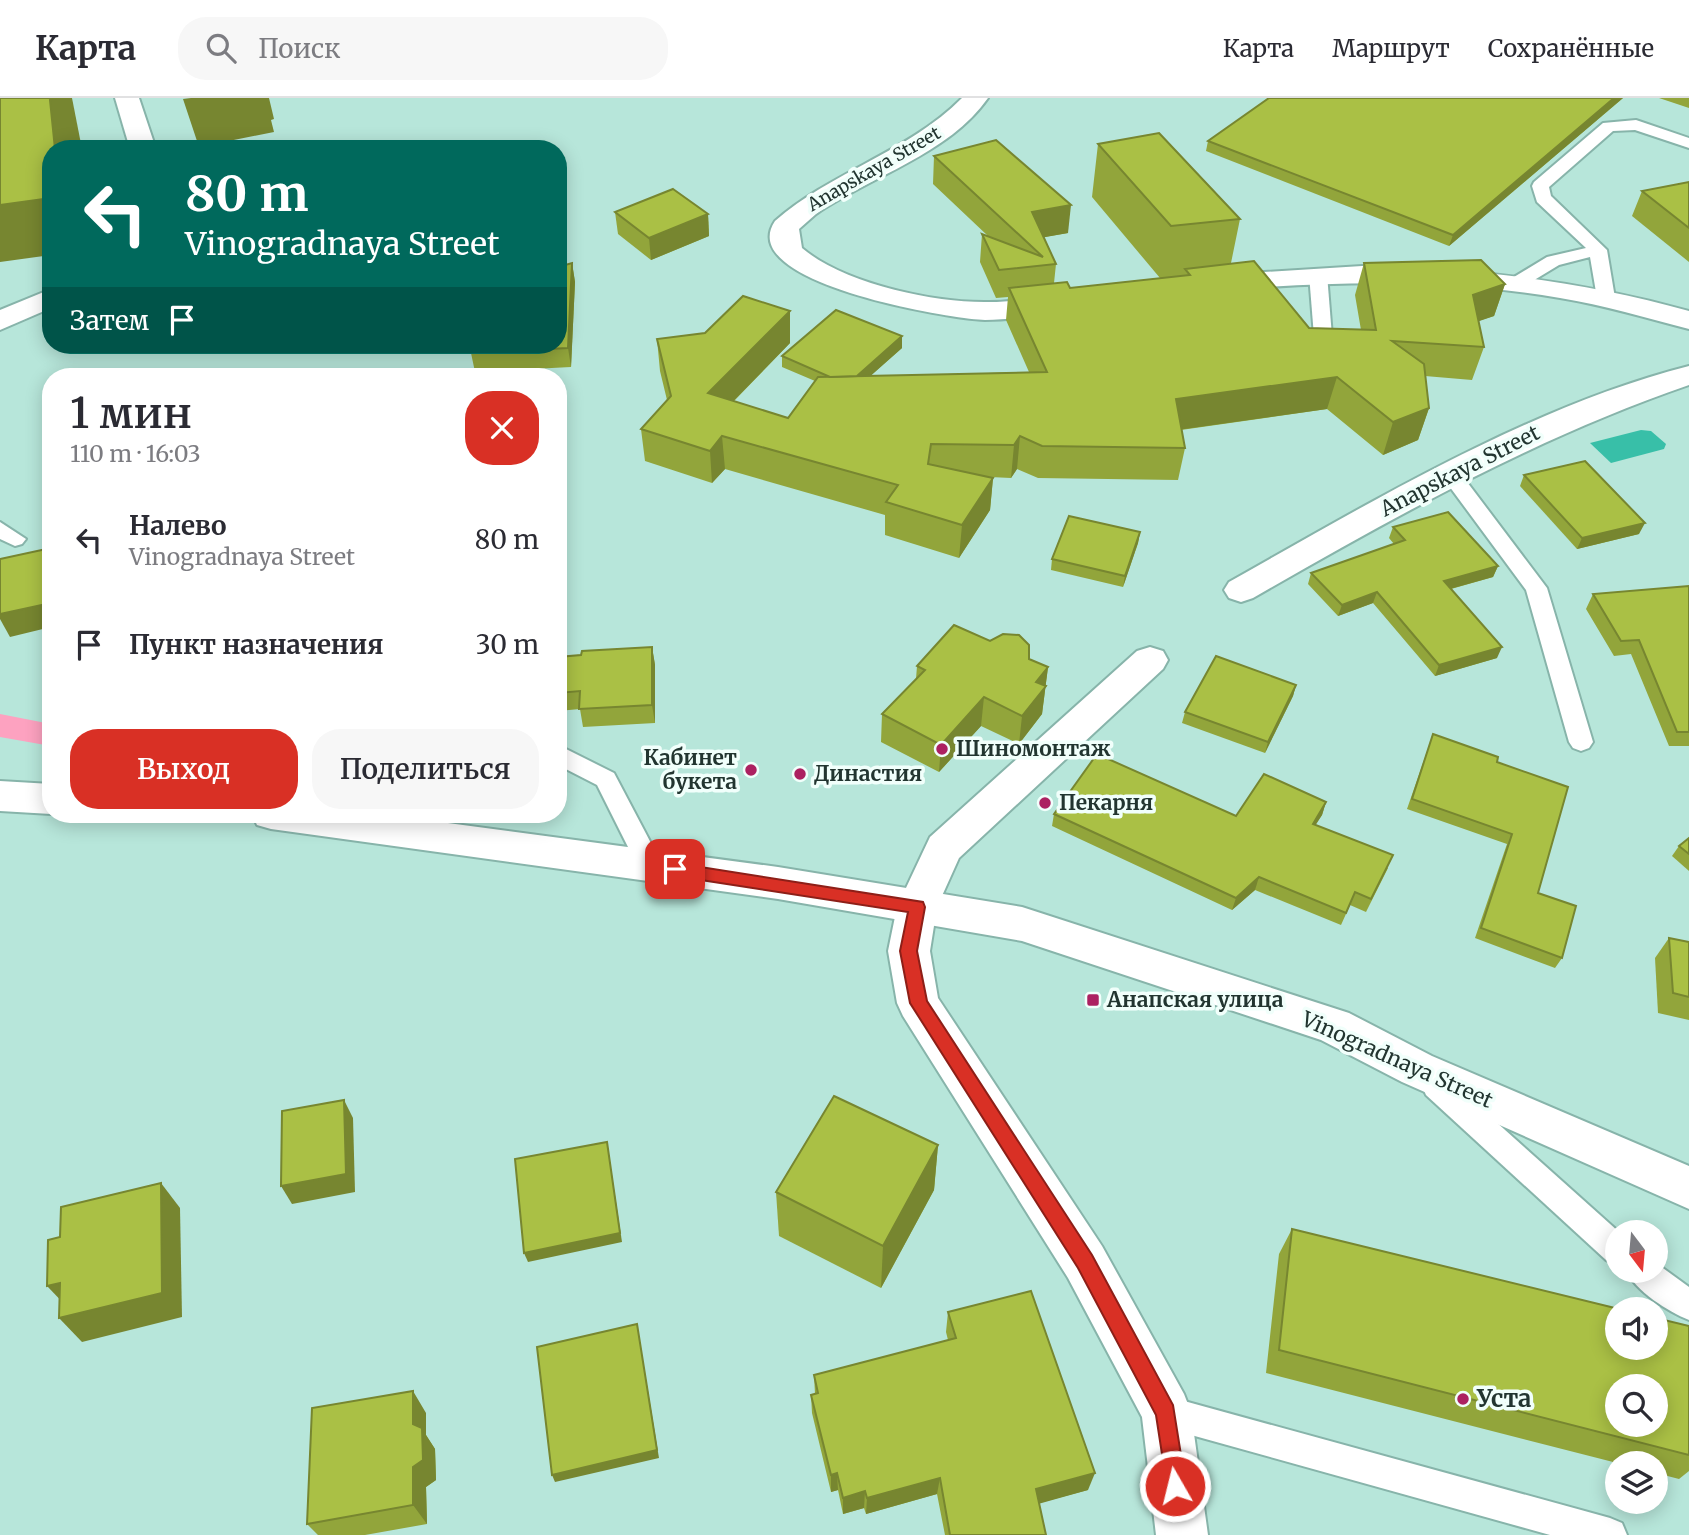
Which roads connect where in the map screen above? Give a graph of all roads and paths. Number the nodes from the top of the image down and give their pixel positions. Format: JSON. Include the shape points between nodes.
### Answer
{"nodes":[{"id":1,"x":127,"y":98,"type":"edge"},
{"id":2,"x":976,"y":98,"type":"edge"},
{"id":3,"x":140,"y":140,"type":"edge"},
{"id":4,"x":1689,"y":143,"type":"edge"},
{"id":5,"x":1598,"y":250,"type":"junction"},
{"id":6,"x":1318,"y":274,"type":"junction"},
{"id":7,"x":1516,"y":284,"type":"junction"},
{"id":8,"x":1196,"y":285,"type":"edge"},
{"id":9,"x":1091,"y":298,"type":"edge"},
{"id":10,"x":1606,"y":298,"type":"junction"},
{"id":11,"x":42,"y":302,"type":"edge"},
{"id":12,"x":1689,"y":320,"type":"edge"},
{"id":13,"x":0,"y":321,"type":"edge"},
{"id":14,"x":1324,"y":349,"type":"edge"},
{"id":15,"x":1689,"y":375,"type":"edge"},
{"id":16,"x":1451,"y":475,"type":"junction"},
{"id":17,"x":1241,"y":590,"type":"dead end"},
{"id":18,"x":1150,"y":660,"type":"dead end"},
{"id":19,"x":1581,"y":742,"type":"dead end"},
{"id":20,"x":567,"y":759,"type":"edge"},
{"id":21,"x":0,"y":796,"type":"edge"},
{"id":22,"x":42,"y":798,"type":"edge"},
{"id":23,"x":337,"y":823,"type":"edge"},
{"id":24,"x":650,"y":866,"type":"junction"},
{"id":25,"x":917,"y":907,"type":"junction"},
{"id":26,"x":1417,"y":1069,"type":"junction"},
{"id":27,"x":1689,"y":1188,"type":"edge"},
{"id":28,"x":1605,"y":1239,"type":"edge"},
{"id":29,"x":1659,"y":1283,"type":"edge"},
{"id":30,"x":1689,"y":1305,"type":"edge"},
{"id":31,"x":1166,"y":1412,"type":"junction"},
{"id":32,"x":1182,"y":1535,"type":"edge"},
{"id":33,"x":1610,"y":1535,"type":"edge"}],
"edges":[{"from":1,"to":3,"type":"street"},
{"from":2,"to":9,"type":"street","name":"Anapskaya Street","via":[[958,120],[935,135],[798,214],[785,228],[792,254],[809,267],[940,309],[986,311]]},
{"from":4,"to":5,"type":"lane","via":[[1636,125],[1609,126],[1540,186],[1543,198]]},
{"from":5,"to":7,"type":"lane","via":[[1553,261]]},
{"from":5,"to":10,"type":"lane"},
{"from":6,"to":7,"type":"street"},
{"from":6,"to":8,"type":"street"},
{"from":6,"to":14,"type":"lane"},
{"from":7,"to":10,"type":"street"},
{"from":10,"to":12,"type":"street"},
{"from":11,"to":13,"type":"street"},
{"from":15,"to":16,"type":"street","name":"Anapskaya Street","via":[[1536,431]]},
{"from":16,"to":17,"type":"street","name":"Anapskaya Street"},
{"from":16,"to":19,"type":"lane","via":[[1536,588]]},
{"from":18,"to":25,"type":"street","via":[[944,848]]},
{"from":20,"to":24,"type":"lane","via":[[607,779]]},
{"from":21,"to":22,"type":"street"},
{"from":23,"to":24,"type":"street","name":"Vinogradnaya Street"},
{"from":24,"to":25,"type":"street","name":"Vinogradnaya Street"},
{"from":25,"to":26,"type":"street","name":"Vinogradnaya Street","via":[[1022,924],[1122,954],[1334,1026]]},
{"from":25,"to":31,"type":"street","via":[[909,951],[918,1003],[1085,1262]]},
{"from":26,"to":27,"type":"street","name":"Vinogradnaya Street"},
{"from":26,"to":28,"type":"lane"},
{"from":29,"to":30,"type":"lane"},
{"from":31,"to":32,"type":"street"},
{"from":31,"to":33,"type":"lane"}]}
